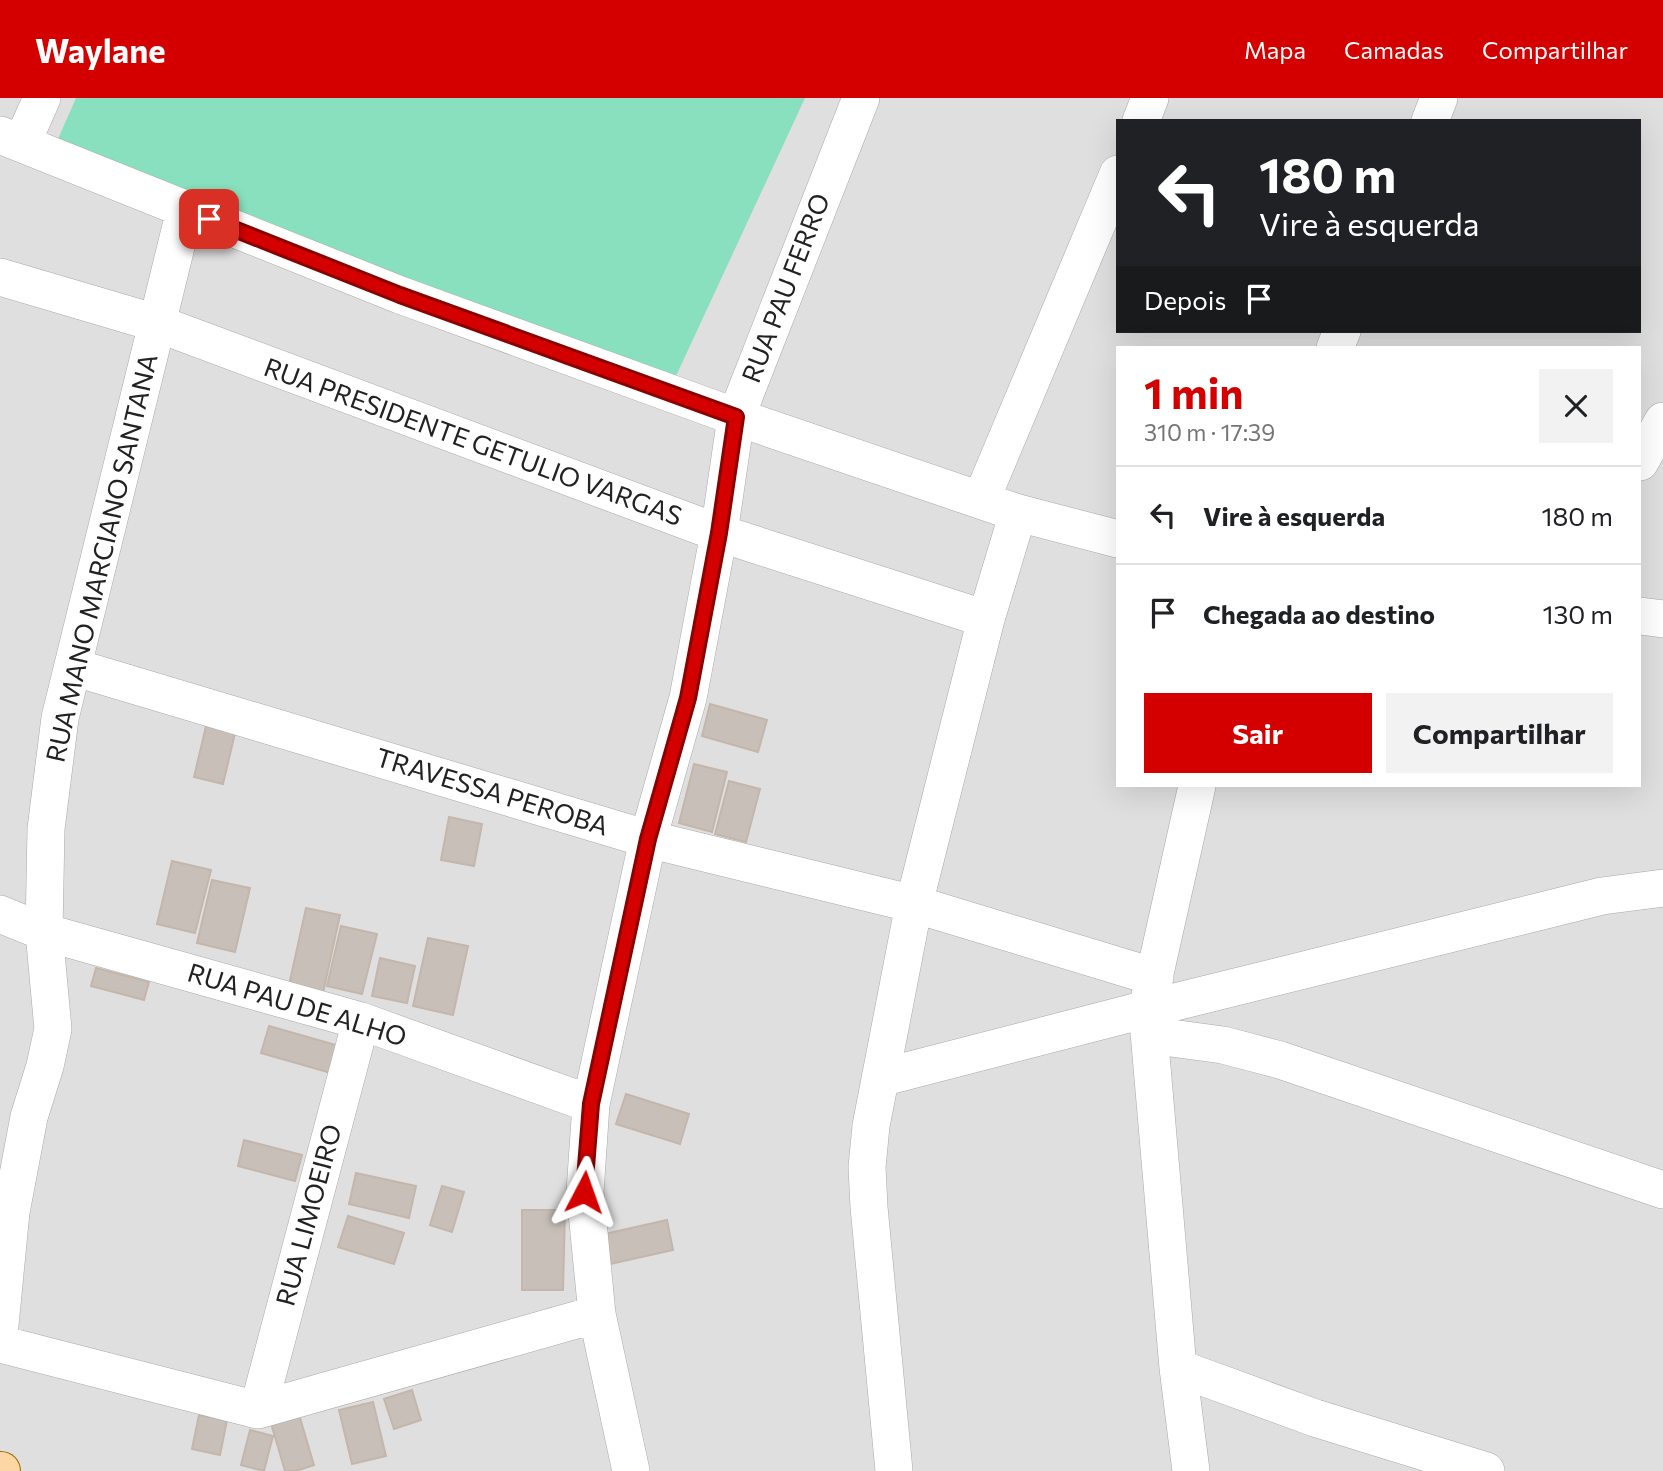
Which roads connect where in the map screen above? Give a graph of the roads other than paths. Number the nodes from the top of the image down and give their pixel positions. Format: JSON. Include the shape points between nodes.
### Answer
{"nodes":[{"id":1,"x":42,"y":98,"type":"edge"},
{"id":2,"x":861,"y":98,"type":"edge"},
{"id":3,"x":1150,"y":98,"type":"edge"},
{"id":4,"x":1439,"y":98,"type":"edge"},
{"id":5,"x":1142,"y":119,"type":"edge"},
{"id":6,"x":1431,"y":119,"type":"edge"},
{"id":7,"x":11,"y":139,"type":"edge"},
{"id":8,"x":1116,"y":179,"type":"edge"},
{"id":9,"x":185,"y":209,"type":"junction"},
{"id":10,"x":0,"y":277,"type":"edge"},
{"id":11,"x":156,"y":323,"type":"junction"},
{"id":12,"x":736,"y":417,"type":"junction"},
{"id":13,"x":1663,"y":421,"type":"edge"},
{"id":14,"x":1641,"y":460,"type":"edge"},
{"id":15,"x":981,"y":500,"type":"junction"},
{"id":16,"x":1018,"y":513,"type":"junction"},
{"id":17,"x":719,"y":533,"type":"junction"},
{"id":18,"x":1116,"y":538,"type":"edge"},
{"id":19,"x":1641,"y":615,"type":"edge"},
{"id":20,"x":986,"y":619,"type":"junction"},
{"id":21,"x":1663,"y":619,"type":"edge"},
{"id":22,"x":73,"y":667,"type":"junction"},
{"id":23,"x":1197,"y":787,"type":"edge"},
{"id":24,"x":648,"y":839,"type":"junction"},
{"id":25,"x":1663,"y":888,"type":"edge"},
{"id":26,"x":914,"y":904,"type":"junction"},
{"id":27,"x":0,"y":914,"type":"edge"},
{"id":28,"x":44,"y":932,"type":"junction"},
{"id":29,"x":1150,"y":1007,"type":"junction"},
{"id":30,"x":361,"y":1021,"type":"junction"},
{"id":31,"x":880,"y":1078,"type":"junction"},
{"id":32,"x":591,"y":1104,"type":"junction"},
{"id":33,"x":1663,"y":1190,"type":"edge"},
{"id":34,"x":6,"y":1209,"type":"edge"},
{"id":35,"x":597,"y":1314,"type":"junction"},
{"id":36,"x":0,"y":1325,"type":"edge"},
{"id":37,"x":0,"y":1344,"type":"edge"},
{"id":38,"x":1178,"y":1368,"type":"junction"},
{"id":39,"x":258,"y":1410,"type":"junction"},
{"id":40,"x":1478,"y":1470,"type":"edge"},
{"id":41,"x":631,"y":1471,"type":"edge"},
{"id":42,"x":894,"y":1471,"type":"edge"},
{"id":43,"x":1191,"y":1471,"type":"edge"}],
"edges":[{"from":1,"to":7,"type":"street"},
{"from":2,"to":12,"type":"street","name":"RUA PAU FERRO"},
{"from":3,"to":5,"type":"street"},
{"from":4,"to":6,"type":"street"},
{"from":7,"to":9,"type":"street"},
{"from":8,"to":15,"type":"street"},
{"from":9,"to":11,"type":"street","name":"RUA MANO MARCIANO SANTANA"},
{"from":9,"to":12,"type":"street","via":[[400,295]]},
{"from":10,"to":11,"type":"street","name":"RUA PRESIDENTE GETULIO VARGAS"},
{"from":11,"to":17,"type":"street","name":"RUA PRESIDENTE GETULIO VARGAS"},
{"from":11,"to":22,"type":"street","name":"RUA MANO MARCIANO SANTANA"},
{"from":12,"to":15,"type":"street"},
{"from":12,"to":17,"type":"street","name":"RUA PAU FERRO"},
{"from":13,"to":14,"type":"street"},
{"from":15,"to":16,"type":"street"},
{"from":16,"to":18,"type":"street"},
{"from":16,"to":20,"type":"street"},
{"from":17,"to":20,"type":"street","name":"RUA PRESIDENTE GETULIO VARGAS"},
{"from":17,"to":24,"type":"street","name":"RUA PAU FERRO","via":[[688,698]]},
{"from":19,"to":21,"type":"street"},
{"from":20,"to":26,"type":"street"},
{"from":22,"to":24,"type":"street","name":"TRAVESSA PEROBA"},
{"from":22,"to":28,"type":"street","name":"RUA MANO MARCIANO SANTANA","via":[[60,718],[46,829]]},
{"from":23,"to":29,"type":"street"},
{"from":24,"to":26,"type":"street","name":"TRAVESSA PEROBA"},
{"from":24,"to":32,"type":"street","name":"RUA PAU FERRO"},
{"from":25,"to":29,"type":"street","via":[[1602,895]]},
{"from":26,"to":29,"type":"street","name":"TRAVESSA PEROBA"},
{"from":26,"to":31,"type":"street"},
{"from":27,"to":28,"type":"street","name":"RUA PAU DE ALHO"},
{"from":28,"to":30,"type":"street","name":"RUA PAU DE ALHO"},
{"from":28,"to":34,"type":"street","name":"RUA MANO MARCIANO SANTANA","via":[[53,1029]]},
{"from":29,"to":31,"type":"street"},
{"from":29,"to":33,"type":"street","via":[[1223,1045],[1280,1060]]},
{"from":29,"to":38,"type":"street"},
{"from":30,"to":32,"type":"street","name":"RUA PAU DE ALHO"},
{"from":30,"to":39,"type":"street","name":"RUA LIMOEIRO"},
{"from":31,"to":42,"type":"street","via":[[867,1167]]},
{"from":32,"to":35,"type":"street","name":"RUA PAU FERRO","via":[[584,1192]]},
{"from":34,"to":36,"type":"street","name":"RUA MANO MARCIANO SANTANA"},
{"from":35,"to":39,"type":"street"},
{"from":35,"to":41,"type":"street","name":"RUA PAU FERRO"},
{"from":37,"to":39,"type":"street"},
{"from":38,"to":40,"type":"street"},
{"from":38,"to":43,"type":"street"}]}
